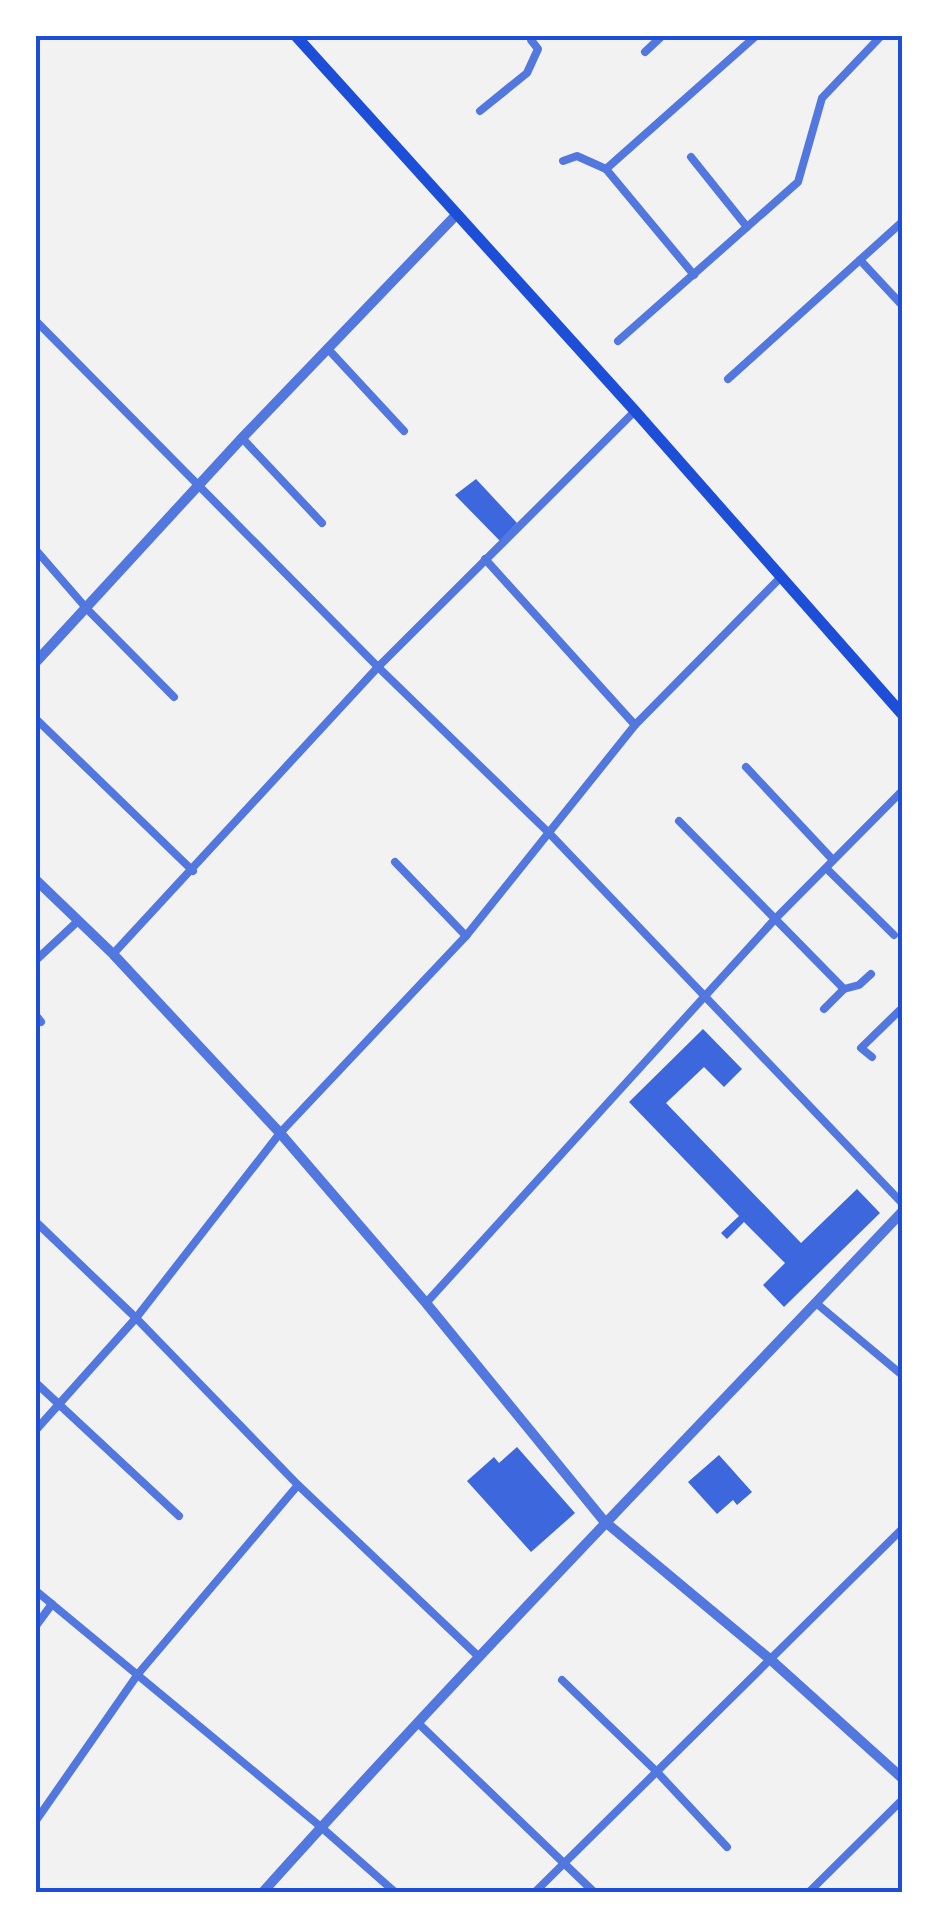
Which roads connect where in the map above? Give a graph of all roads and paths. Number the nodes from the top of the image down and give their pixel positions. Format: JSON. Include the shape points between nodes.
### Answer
{"nodes":[{"id":1,"x":294,"y":35,"type":"edge"},
{"id":2,"x":533,"y":35,"type":"edge"},
{"id":3,"x":663,"y":35,"type":"edge"},
{"id":4,"x":758,"y":35,"type":"edge"},
{"id":5,"x":882,"y":35,"type":"edge"},
{"id":6,"x":645,"y":52,"type":"dead end"},
{"id":7,"x":480,"y":112,"type":"dead end"},
{"id":8,"x":690,"y":157,"type":"dead end"},
{"id":9,"x":563,"y":162,"type":"dead end"},
{"id":10,"x":606,"y":169,"type":"junction"},
{"id":11,"x":457,"y":214,"type":"junction"},
{"id":12,"x":902,"y":222,"type":"edge"},
{"id":13,"x":748,"y":227,"type":"junction"},
{"id":14,"x":860,"y":260,"type":"junction"},
{"id":15,"x":694,"y":274,"type":"junction"},
{"id":16,"x":900,"y":303,"type":"edge"},
{"id":17,"x":35,"y":320,"type":"edge"},
{"id":18,"x":618,"y":341,"type":"dead end"},
{"id":19,"x":328,"y":349,"type":"junction"},
{"id":20,"x":728,"y":379,"type":"dead end"},
{"id":21,"x":635,"y":411,"type":"junction"},
{"id":22,"x":404,"y":430,"type":"dead end"},
{"id":23,"x":242,"y":438,"type":"junction"},
{"id":24,"x":200,"y":487,"type":"junction"},
{"id":25,"x":322,"y":523,"type":"dead end"},
{"id":26,"x":35,"y":549,"type":"edge"},
{"id":27,"x":485,"y":558,"type":"junction"},
{"id":28,"x":782,"y":576,"type":"junction"},
{"id":29,"x":87,"y":609,"type":"junction"},
{"id":30,"x":35,"y":663,"type":"edge"},
{"id":31,"x":378,"y":667,"type":"junction"},
{"id":32,"x":174,"y":697,"type":"dead end"},
{"id":33,"x":902,"y":714,"type":"edge"},
{"id":34,"x":35,"y":718,"type":"edge"},
{"id":35,"x":635,"y":725,"type":"junction"},
{"id":36,"x":746,"y":767,"type":"dead end"},
{"id":37,"x":902,"y":790,"type":"edge"},
{"id":38,"x":679,"y":821,"type":"dead end"},
{"id":39,"x":550,"y":834,"type":"junction"},
{"id":40,"x":833,"y":860,"type":"junction"},
{"id":41,"x":394,"y":862,"type":"dead end"},
{"id":42,"x":826,"y":868,"type":"junction"},
{"id":43,"x":193,"y":871,"type":"junction"},
{"id":44,"x":35,"y":879,"type":"edge"},
{"id":45,"x":776,"y":919,"type":"junction"},
{"id":46,"x":78,"y":921,"type":"junction"},
{"id":47,"x":894,"y":935,"type":"dead end"},
{"id":48,"x":466,"y":936,"type":"junction"},
{"id":49,"x":113,"y":954,"type":"junction"},
{"id":50,"x":35,"y":961,"type":"edge"},
{"id":51,"x":871,"y":974,"type":"dead end"},
{"id":52,"x":844,"y":989,"type":"junction"},
{"id":53,"x":704,"y":998,"type":"junction"},
{"id":54,"x":902,"y":1008,"type":"edge"},
{"id":55,"x":824,"y":1009,"type":"dead end"},
{"id":56,"x":872,"y":1058,"type":"dead end"},
{"id":57,"x":280,"y":1133,"type":"junction"},
{"id":58,"x":902,"y":1203,"type":"edge"},
{"id":59,"x":902,"y":1212,"type":"edge"},
{"id":60,"x":35,"y":1221,"type":"edge"},
{"id":61,"x":426,"y":1303,"type":"junction"},
{"id":62,"x":816,"y":1303,"type":"junction"},
{"id":63,"x":136,"y":1318,"type":"junction"},
{"id":64,"x":902,"y":1375,"type":"edge"},
{"id":65,"x":35,"y":1382,"type":"edge"},
{"id":66,"x":59,"y":1402,"type":"junction"},
{"id":67,"x":35,"y":1431,"type":"edge"},
{"id":68,"x":298,"y":1485,"type":"junction"},
{"id":69,"x":180,"y":1516,"type":"dead end"},
{"id":70,"x":604,"y":1521,"type":"junction"},
{"id":71,"x":902,"y":1528,"type":"edge"},
{"id":72,"x":35,"y":1590,"type":"edge"},
{"id":73,"x":52,"y":1604,"type":"junction"},
{"id":74,"x":35,"y":1627,"type":"edge"},
{"id":75,"x":478,"y":1656,"type":"junction"},
{"id":76,"x":771,"y":1660,"type":"junction"},
{"id":77,"x":138,"y":1674,"type":"junction"},
{"id":78,"x":562,"y":1680,"type":"dead end"},
{"id":79,"x":418,"y":1723,"type":"junction"},
{"id":80,"x":657,"y":1772,"type":"junction"},
{"id":81,"x":902,"y":1778,"type":"edge"},
{"id":82,"x":902,"y":1800,"type":"edge"},
{"id":83,"x":35,"y":1822,"type":"edge"},
{"id":84,"x":321,"y":1827,"type":"junction"},
{"id":85,"x":727,"y":1847,"type":"dead end"},
{"id":86,"x":565,"y":1862,"type":"junction"},
{"id":87,"x":262,"y":1893,"type":"edge"},
{"id":88,"x":396,"y":1893,"type":"edge"},
{"id":89,"x":534,"y":1893,"type":"edge"},
{"id":90,"x":596,"y":1893,"type":"edge"},
{"id":91,"x":808,"y":1893,"type":"edge"}],
"edges":[{"from":1,"to":11,"type":"main road"},
{"from":2,"to":7,"type":"street","via":[[538,50],[528,73]]},
{"from":3,"to":6,"type":"street"},
{"from":4,"to":10,"type":"street"},
{"from":5,"to":13,"type":"street","via":[[822,98],[798,182]]},
{"from":8,"to":13,"type":"street"},
{"from":9,"to":10,"type":"street","via":[[577,156]]},
{"from":10,"to":15,"type":"street"},
{"from":11,"to":19,"type":"street"},
{"from":11,"to":21,"type":"main road"},
{"from":12,"to":14,"type":"street"},
{"from":13,"to":15,"type":"street"},
{"from":14,"to":16,"type":"street"},
{"from":14,"to":20,"type":"street"},
{"from":15,"to":18,"type":"street"},
{"from":17,"to":24,"type":"street"},
{"from":19,"to":22,"type":"street"},
{"from":19,"to":23,"type":"street"},
{"from":21,"to":27,"type":"street"},
{"from":21,"to":28,"type":"main road"},
{"from":23,"to":24,"type":"street"},
{"from":23,"to":25,"type":"street"},
{"from":24,"to":29,"type":"street"},
{"from":24,"to":31,"type":"street"},
{"from":26,"to":29,"type":"street"},
{"from":27,"to":31,"type":"street"},
{"from":27,"to":35,"type":"street"},
{"from":28,"to":33,"type":"main road"},
{"from":28,"to":35,"type":"street"},
{"from":29,"to":30,"type":"street"},
{"from":29,"to":32,"type":"street"},
{"from":31,"to":39,"type":"street"},
{"from":31,"to":43,"type":"street"},
{"from":34,"to":43,"type":"street"},
{"from":35,"to":39,"type":"street"},
{"from":36,"to":40,"type":"street"},
{"from":37,"to":40,"type":"street"},
{"from":38,"to":45,"type":"street"},
{"from":39,"to":48,"type":"street"},
{"from":39,"to":53,"type":"street"},
{"from":40,"to":42,"type":"street"},
{"from":41,"to":48,"type":"street"},
{"from":42,"to":45,"type":"street"},
{"from":42,"to":47,"type":"street"},
{"from":43,"to":49,"type":"street"},
{"from":44,"to":46,"type":"street"},
{"from":45,"to":52,"type":"street"},
{"from":45,"to":53,"type":"street"},
{"from":46,"to":49,"type":"street"},
{"from":46,"to":50,"type":"street"},
{"from":48,"to":57,"type":"street"},
{"from":49,"to":57,"type":"street"},
{"from":51,"to":52,"type":"street"},
{"from":52,"to":55,"type":"street"},
{"from":53,"to":58,"type":"street"},
{"from":53,"to":61,"type":"street"},
{"from":54,"to":56,"type":"street","via":[[861,1048]]},
{"from":57,"to":61,"type":"street"},
{"from":57,"to":63,"type":"street"},
{"from":59,"to":62,"type":"street"},
{"from":60,"to":63,"type":"street"},
{"from":61,"to":70,"type":"street"},
{"from":62,"to":64,"type":"street"},
{"from":62,"to":70,"type":"street"},
{"from":63,"to":66,"type":"street"},
{"from":63,"to":68,"type":"street"},
{"from":65,"to":66,"type":"street"},
{"from":66,"to":67,"type":"street"},
{"from":66,"to":69,"type":"street"},
{"from":68,"to":75,"type":"street"},
{"from":68,"to":77,"type":"street"},
{"from":70,"to":75,"type":"street"},
{"from":70,"to":76,"type":"street"},
{"from":71,"to":76,"type":"street"},
{"from":72,"to":73,"type":"street"},
{"from":73,"to":74,"type":"street"},
{"from":73,"to":77,"type":"street"},
{"from":75,"to":79,"type":"street"},
{"from":76,"to":80,"type":"street"},
{"from":76,"to":81,"type":"street"},
{"from":77,"to":83,"type":"street"},
{"from":77,"to":84,"type":"street"},
{"from":78,"to":80,"type":"street"},
{"from":79,"to":84,"type":"street"},
{"from":79,"to":86,"type":"street"},
{"from":80,"to":85,"type":"street"},
{"from":80,"to":86,"type":"street"},
{"from":82,"to":91,"type":"street"},
{"from":84,"to":87,"type":"street"},
{"from":84,"to":88,"type":"street"},
{"from":86,"to":89,"type":"street"},
{"from":86,"to":90,"type":"street"}]}
